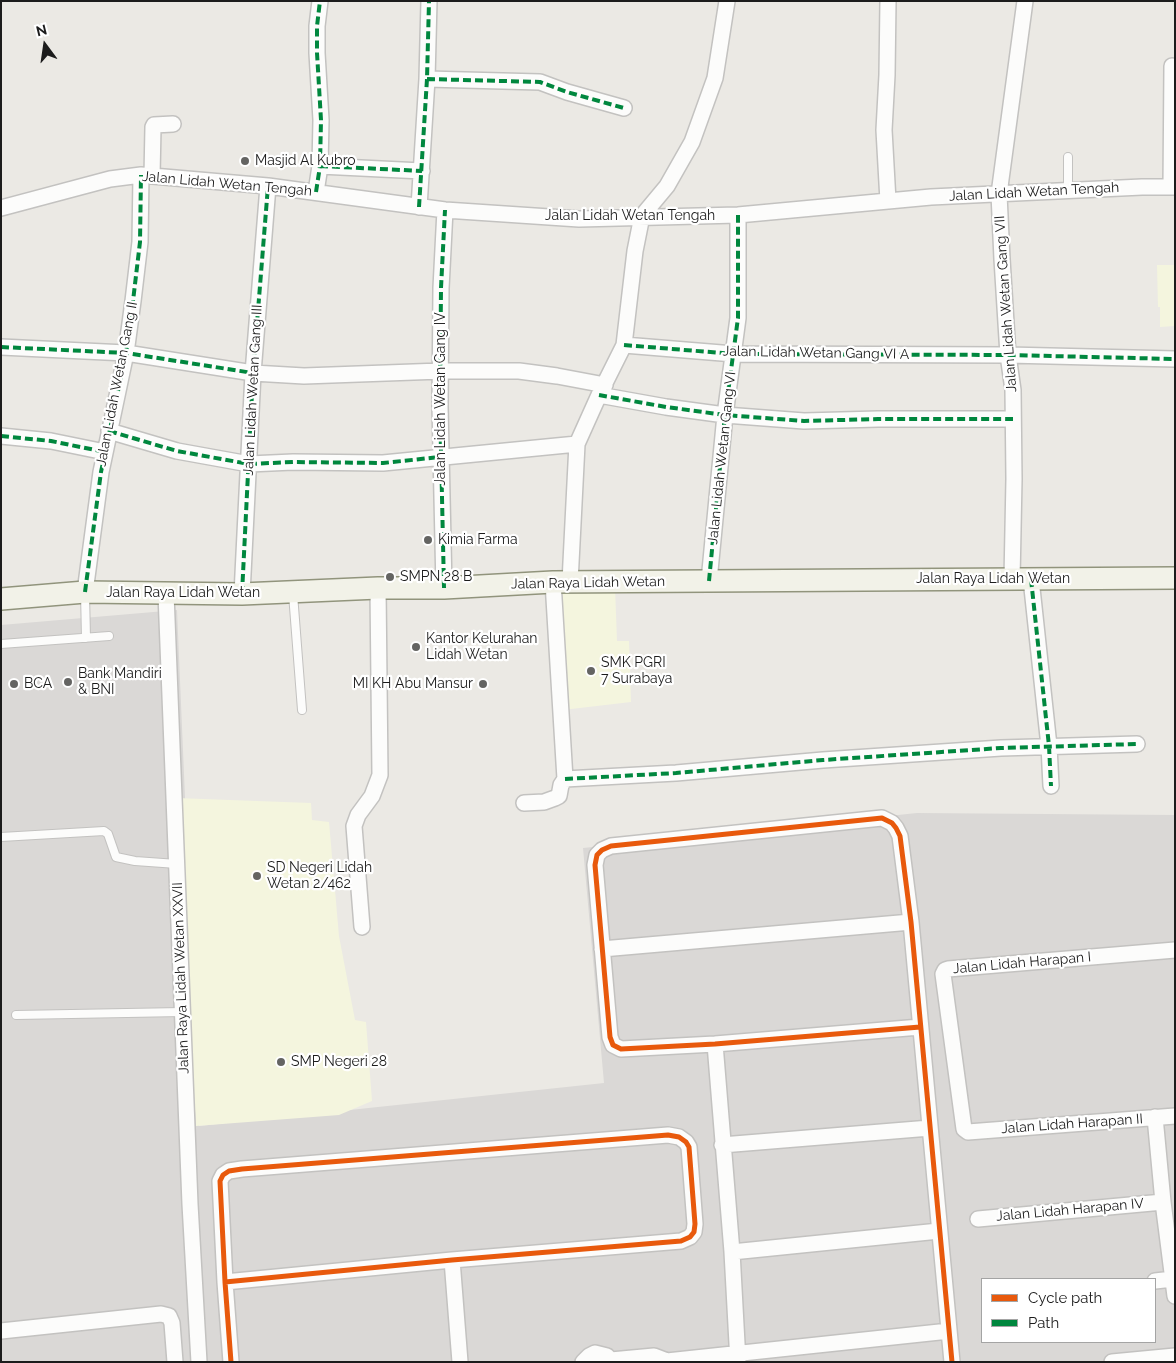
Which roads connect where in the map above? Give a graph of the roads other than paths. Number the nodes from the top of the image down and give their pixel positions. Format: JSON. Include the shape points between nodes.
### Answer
{"nodes":[{"id":1,"x":320,"y":1,"type":"edge"},
{"id":2,"x":429,"y":1,"type":"edge"},
{"id":3,"x":727,"y":1,"type":"edge"},
{"id":4,"x":888,"y":1,"type":"edge"},
{"id":5,"x":1025,"y":1,"type":"edge"},
{"id":6,"x":1172,"y":66,"type":"dead end"},
{"id":7,"x":428,"y":79,"type":"junction"},
{"id":8,"x":624,"y":108,"type":"dead end"},
{"id":9,"x":173,"y":124,"type":"dead end"},
{"id":10,"x":1068,"y":157,"type":"dead end"},
{"id":11,"x":320,"y":166,"type":"junction"},
{"id":12,"x":422,"y":171,"type":"junction"},
{"id":13,"x":147,"y":176,"type":"junction"},
{"id":14,"x":268,"y":186,"type":"junction"},
{"id":15,"x":1173,"y":187,"type":"edge"},
{"id":16,"x":1068,"y":190,"type":"junction"},
{"id":17,"x":316,"y":192,"type":"junction"},
{"id":18,"x":999,"y":194,"type":"junction"},
{"id":19,"x":888,"y":201,"type":"junction"},
{"id":20,"x":419,"y":207,"type":"junction"},
{"id":21,"x":1,"y":208,"type":"edge"},
{"id":22,"x":445,"y":210,"type":"junction"},
{"id":23,"x":738,"y":215,"type":"junction"},
{"id":24,"x":642,"y":216,"type":"junction"},
{"id":25,"x":624,"y":345,"type":"junction"},
{"id":26,"x":1,"y":347,"type":"edge"},
{"id":27,"x":126,"y":353,"type":"junction"},
{"id":28,"x":734,"y":354,"type":"junction"},
{"id":29,"x":1008,"y":355,"type":"junction"},
{"id":30,"x":1175,"y":359,"type":"edge"},
{"id":31,"x":440,"y":371,"type":"junction"},
{"id":32,"x":253,"y":374,"type":"junction"},
{"id":33,"x":602,"y":390,"type":"junction"},
{"id":34,"x":725,"y":415,"type":"junction"},
{"id":35,"x":1013,"y":419,"type":"junction"},
{"id":36,"x":109,"y":431,"type":"junction"},
{"id":37,"x":1,"y":436,"type":"edge"},
{"id":38,"x":577,"y":444,"type":"junction"},
{"id":39,"x":105,"y":452,"type":"junction"},
{"id":40,"x":440,"y":457,"type":"junction"},
{"id":41,"x":249,"y":464,"type":"junction"},
{"id":42,"x":1175,"y":578,"type":"edge"},
{"id":43,"x":1022,"y":579,"type":"junction"},
{"id":44,"x":709,"y":581,"type":"junction"},
{"id":45,"x":562,"y":582,"type":"junction"},
{"id":46,"x":378,"y":588,"type":"junction"},
{"id":47,"x":444,"y":588,"type":"junction"},
{"id":48,"x":85,"y":592,"type":"junction"},
{"id":49,"x":293,"y":592,"type":"junction"},
{"id":50,"x":166,"y":594,"type":"junction"},
{"id":51,"x":242,"y":594,"type":"junction"},
{"id":52,"x":1,"y":599,"type":"edge"},
{"id":53,"x":109,"y":636,"type":"dead end"},
{"id":54,"x":86,"y":638,"type":"junction"},
{"id":55,"x":1,"y":644,"type":"edge"},
{"id":56,"x":302,"y":710,"type":"dead end"},
{"id":57,"x":1137,"y":744,"type":"dead end"},
{"id":58,"x":1049,"y":746,"type":"junction"},
{"id":59,"x":565,"y":779,"type":"junction"},
{"id":60,"x":1051,"y":786,"type":"dead end"},
{"id":61,"x":524,"y":803,"type":"dead end"},
{"id":62,"x":1,"y":837,"type":"edge"},
{"id":63,"x":177,"y":864,"type":"junction"},
{"id":64,"x":910,"y":922,"type":"junction"},
{"id":65,"x":362,"y":927,"type":"dead end"},
{"id":66,"x":602,"y":949,"type":"junction"},
{"id":67,"x":1175,"y":950,"type":"edge"},
{"id":68,"x":182,"y":1012,"type":"junction"},
{"id":69,"x":16,"y":1015,"type":"dead end"},
{"id":70,"x":920,"y":1027,"type":"junction"},
{"id":71,"x":715,"y":1044,"type":"junction"},
{"id":72,"x":1175,"y":1116,"type":"edge"},
{"id":73,"x":1155,"y":1117,"type":"junction"},
{"id":74,"x":930,"y":1128,"type":"junction"},
{"id":75,"x":968,"y":1132,"type":"joint"},
{"id":76,"x":722,"y":1145,"type":"junction"},
{"id":77,"x":1162,"y":1202,"type":"junction"},
{"id":78,"x":978,"y":1219,"type":"dead end"},
{"id":79,"x":939,"y":1231,"type":"junction"},
{"id":80,"x":732,"y":1252,"type":"junction"},
{"id":81,"x":452,"y":1260,"type":"junction"},
{"id":82,"x":1173,"y":1279,"type":"junction"},
{"id":83,"x":1156,"y":1281,"type":"edge"},
{"id":84,"x":225,"y":1282,"type":"junction"},
{"id":85,"x":1175,"y":1296,"type":"edge"},
{"id":86,"x":1,"y":1331,"type":"edge"},
{"id":87,"x":949,"y":1332,"type":"junction"},
{"id":88,"x":1175,"y":1356,"type":"edge"},
{"id":89,"x":738,"y":1358,"type":"edge"},
{"id":90,"x":584,"y":1361,"type":"edge"},
{"id":91,"x":611,"y":1361,"type":"edge"},
{"id":92,"x":175,"y":1362,"type":"edge"},
{"id":93,"x":199,"y":1362,"type":"edge"},
{"id":94,"x":231,"y":1362,"type":"edge"},
{"id":95,"x":460,"y":1362,"type":"edge"},
{"id":96,"x":569,"y":1362,"type":"edge"},
{"id":97,"x":667,"y":1362,"type":"edge"},
{"id":98,"x":952,"y":1362,"type":"edge"},
{"id":99,"x":1112,"y":1362,"type":"edge"}],
"edges":[{"from":1,"to":11,"type":"street","via":[[317,26]]},
{"from":2,"to":7,"type":"street"},
{"from":3,"to":24,"type":"street","via":[[715,78],[692,142],[667,186]]},
{"from":4,"to":19,"type":"street","via":[[884,130]]},
{"from":5,"to":18,"type":"street","name":"Jalan Lidah Wetan Gang VII"},
{"from":6,"to":15,"type":"street"},
{"from":7,"to":8,"type":"street","via":[[540,82]]},
{"from":7,"to":12,"type":"street"},
{"from":9,"to":13,"type":"street","name":"Jalan Lidah Wetan Gang II","via":[[154,125]]},
{"from":10,"to":16,"type":"lane"},
{"from":11,"to":12,"type":"street"},
{"from":11,"to":17,"type":"street"},
{"from":12,"to":20,"type":"street"},
{"from":13,"to":14,"type":"street","name":"Jalan Lidah Wetan Tengah"},
{"from":13,"to":21,"type":"street","name":"Jalan Lidah Wetan Tengah","via":[[110,180]]},
{"from":13,"to":27,"type":"street","name":"Jalan Lidah Wetan Gang II"},
{"from":14,"to":17,"type":"street","name":"Jalan Lidah Wetan Tengah"},
{"from":14,"to":32,"type":"street","name":"Jalan Lidah Wetan Gang III"},
{"from":15,"to":16,"type":"street","name":"Jalan Lidah Wetan Tengah"},
{"from":16,"to":18,"type":"street","name":"Jalan Lidah Wetan Tengah"},
{"from":17,"to":20,"type":"street","name":"Jalan Lidah Wetan Tengah"},
{"from":18,"to":19,"type":"street","name":"Jalan Lidah Wetan Tengah"},
{"from":18,"to":29,"type":"street","name":"Jalan Lidah Wetan Gang VII"},
{"from":19,"to":23,"type":"street","name":"Jalan Lidah Wetan Tengah"},
{"from":20,"to":22,"type":"street","name":"Jalan Lidah Wetan Tengah"},
{"from":22,"to":24,"type":"street","name":"Jalan Lidah Wetan Tengah","via":[[579,218]]},
{"from":22,"to":31,"type":"street","name":"Jalan Lidah Wetan Gang IV"},
{"from":23,"to":24,"type":"street","name":"Jalan Lidah Wetan Tengah"},
{"from":23,"to":28,"type":"street","name":"Jalan Lidah Wetan Gang VI","via":[[738,318]]},
{"from":24,"to":25,"type":"street"},
{"from":25,"to":28,"type":"street","name":"Jalan Lidah Wetan Gang VI A"},
{"from":25,"to":33,"type":"street"},
{"from":26,"to":27,"type":"street"},
{"from":27,"to":32,"type":"street"},
{"from":27,"to":36,"type":"street","name":"Jalan Lidah Wetan Gang II"},
{"from":28,"to":29,"type":"street","name":"Jalan Lidah Wetan Gang VI A"},
{"from":28,"to":34,"type":"street","name":"Jalan Lidah Wetan Gang VI"},
{"from":29,"to":30,"type":"street","name":"Jalan Lidah Wetan Gang VI A"},
{"from":29,"to":35,"type":"street","name":"Jalan Lidah Wetan Gang VII"},
{"from":31,"to":32,"type":"street","via":[[304,376]]},
{"from":31,"to":33,"type":"street","via":[[519,371],[557,376]]},
{"from":31,"to":40,"type":"street","name":"Jalan Lidah Wetan Gang IV"},
{"from":32,"to":41,"type":"street","name":"Jalan Lidah Wetan Gang III"},
{"from":33,"to":34,"type":"street","via":[[666,407]]},
{"from":33,"to":38,"type":"street"},
{"from":34,"to":35,"type":"street","via":[[804,421]]},
{"from":34,"to":44,"type":"street","name":"Jalan Lidah Wetan Gang VI"},
{"from":35,"to":43,"type":"street","name":"Jalan Lidah Wetan Gang VII"},
{"from":36,"to":39,"type":"street","name":"Jalan Lidah Wetan Gang II"},
{"from":36,"to":41,"type":"street","via":[[177,451]]},
{"from":37,"to":39,"type":"street","via":[[51,441]]},
{"from":38,"to":40,"type":"street"},
{"from":38,"to":45,"type":"street"},
{"from":39,"to":48,"type":"street","name":"Jalan Lidah Wetan Gang II"},
{"from":40,"to":41,"type":"street","via":[[383,463]]},
{"from":40,"to":47,"type":"street","name":"Jalan Lidah Wetan Gang IV"},
{"from":41,"to":51,"type":"street","name":"Jalan Lidah Wetan Gang III"},
{"from":42,"to":43,"type":"main road","name":"Jalan Raya Lidah Wetan"},
{"from":43,"to":44,"type":"main road","name":"Jalan Raya Lidah Wetan"},
{"from":43,"to":58,"type":"street","name":"Jalan Lidah Wetan Gang VII"},
{"from":44,"to":45,"type":"main road","name":"Jalan Raya Lidah Wetan"},
{"from":45,"to":47,"type":"main road","name":"Jalan Raya Lidah Wetan"},
{"from":45,"to":59,"type":"street"},
{"from":46,"to":47,"type":"main road","name":"Jalan Raya Lidah Wetan"},
{"from":46,"to":49,"type":"main road","name":"Jalan Raya Lidah Wetan"},
{"from":46,"to":65,"type":"street","via":[[380,775],[354,826]]},
{"from":48,"to":50,"type":"main road","name":"Jalan Raya Lidah Wetan"},
{"from":48,"to":52,"type":"main road","name":"Jalan Raya Lidah Wetan"},
{"from":48,"to":54,"type":"lane"},
{"from":49,"to":51,"type":"main road","name":"Jalan Raya Lidah Wetan"},
{"from":49,"to":56,"type":"lane"},
{"from":50,"to":51,"type":"main road","name":"Jalan Raya Lidah Wetan"},
{"from":50,"to":63,"type":"street","name":"Jalan Raya Lidah Wetan XXVII"},
{"from":53,"to":54,"type":"lane"},
{"from":54,"to":55,"type":"lane"},
{"from":57,"to":58,"type":"street"},
{"from":58,"to":59,"type":"street"},
{"from":58,"to":60,"type":"street","name":"Jalan Lidah Wetan Gang VII"},
{"from":59,"to":61,"type":"street","via":[[559,796],[544,802]]},
{"from":62,"to":63,"type":"lane","via":[[104,831],[116,857]]},
{"from":63,"to":68,"type":"street","name":"Jalan Raya Lidah Wetan XXVII"},
{"from":64,"to":66,"type":"street"},
{"from":64,"to":66,"type":"street","via":[[900,836],[892,823],[882,818],[611,846],[602,850],[595,865]]},
{"from":64,"to":70,"type":"street"},
{"from":66,"to":71,"type":"street","via":[[613,1045],[630,1050]]},
{"from":67,"to":75,"type":"street","name":"Jalan Lidah Harapan I","via":[[945,970],[962,1125]]},
{"from":68,"to":69,"type":"lane"},
{"from":68,"to":93,"type":"street","name":"Jalan Raya Lidah Wetan XXVII"},
{"from":70,"to":71,"type":"street"},
{"from":70,"to":74,"type":"street"},
{"from":71,"to":76,"type":"street"},
{"from":72,"to":73,"type":"street","name":"Jalan Lidah Harapan II"},
{"from":73,"to":75,"type":"street","name":"Jalan Lidah Harapan II"},
{"from":73,"to":77,"type":"street"},
{"from":74,"to":76,"type":"street"},
{"from":74,"to":79,"type":"street"},
{"from":76,"to":80,"type":"street"},
{"from":77,"to":78,"type":"street","name":"Jalan Lidah Harapan IV"},
{"from":77,"to":82,"type":"street"},
{"from":79,"to":80,"type":"street"},
{"from":79,"to":87,"type":"street"},
{"from":80,"to":89,"type":"street"},
{"from":81,"to":84,"type":"street"},
{"from":81,"to":84,"type":"street","via":[[681,1241],[690,1237],[695,1224],[689,1148],[680,1137],[668,1135],[229,1172],[220,1181]]},
{"from":81,"to":95,"type":"street"},
{"from":82,"to":83,"type":"street"},
{"from":82,"to":85,"type":"street"},
{"from":84,"to":94,"type":"street"},
{"from":86,"to":92,"type":"street","via":[[161,1314],[169,1316],[172,1323]]},
{"from":87,"to":89,"type":"street"},
{"from":87,"to":98,"type":"street"},
{"from":88,"to":99,"type":"street"},
{"from":89,"to":97,"type":"street"},
{"from":90,"to":91,"type":"street","via":[[595,1353]]},
{"from":90,"to":96,"type":"street"},
{"from":91,"to":97,"type":"street","via":[[654,1356]]}]}
